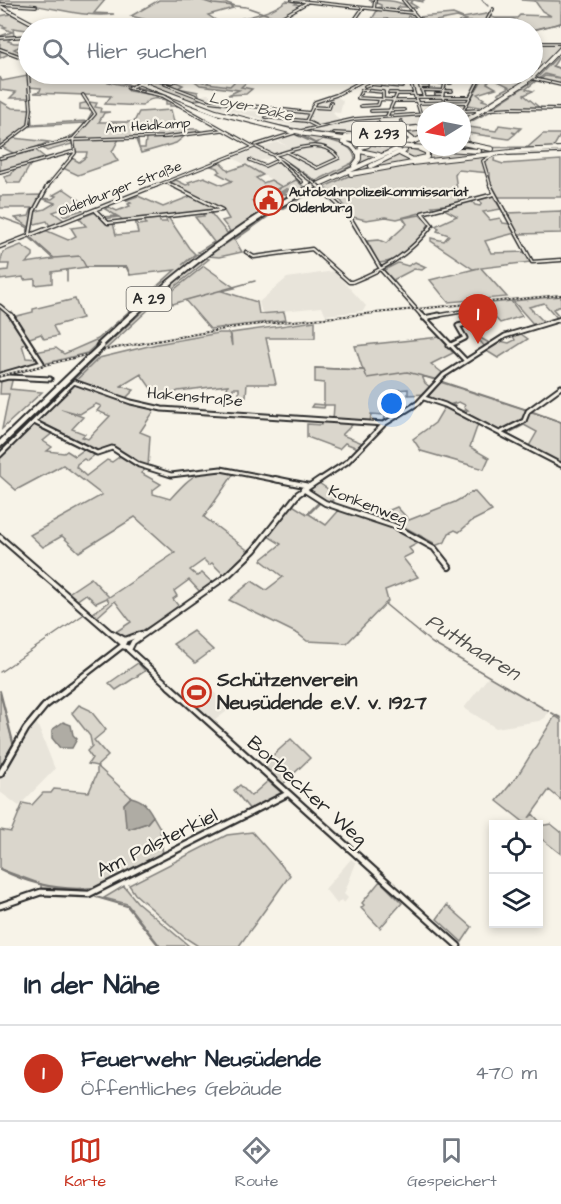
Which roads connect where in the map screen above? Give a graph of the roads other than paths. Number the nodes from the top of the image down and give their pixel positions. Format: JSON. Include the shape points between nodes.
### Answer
{"nodes":[{"id":1,"x":292,"y":0,"type":"edge"},
{"id":2,"x":375,"y":0,"type":"edge"},
{"id":3,"x":403,"y":0,"type":"edge"},
{"id":4,"x":308,"y":1,"type":"edge"},
{"id":5,"x":1,"y":6,"type":"edge"},
{"id":6,"x":36,"y":6,"type":"dead end"},
{"id":7,"x":363,"y":8,"type":"junction"},
{"id":8,"x":374,"y":9,"type":"junction"},
{"id":9,"x":493,"y":9,"type":"dead end"},
{"id":10,"x":413,"y":14,"type":"junction"},
{"id":11,"x":23,"y":18,"type":"edge"},
{"id":12,"x":280,"y":18,"type":"edge"},
{"id":13,"x":356,"y":18,"type":"edge"},
{"id":14,"x":418,"y":18,"type":"edge"},
{"id":15,"x":488,"y":18,"type":"edge"},
{"id":16,"x":18,"y":37,"type":"edge"},
{"id":17,"x":0,"y":38,"type":"edge"},
{"id":18,"x":543,"y":43,"type":"edge"},
{"id":19,"x":561,"y":43,"type":"edge"},
{"id":20,"x":0,"y":49,"type":"edge"},
{"id":21,"x":561,"y":49,"type":"edge"},
{"id":22,"x":18,"y":56,"type":"edge"},
{"id":23,"x":543,"y":68,"type":"edge"},
{"id":24,"x":543,"y":81,"type":"edge"},
{"id":25,"x":28,"y":84,"type":"edge"},
{"id":26,"x":135,"y":84,"type":"edge"},
{"id":27,"x":142,"y":84,"type":"edge"},
{"id":28,"x":167,"y":84,"type":"edge"},
{"id":29,"x":357,"y":84,"type":"edge"},
{"id":30,"x":370,"y":84,"type":"joint"},
{"id":31,"x":411,"y":84,"type":"edge"},
{"id":32,"x":419,"y":84,"type":"edge"},
{"id":33,"x":445,"y":84,"type":"edge"},
{"id":34,"x":478,"y":84,"type":"edge"},
{"id":35,"x":524,"y":84,"type":"edge"},
{"id":36,"x":561,"y":85,"type":"edge"},
{"id":37,"x":365,"y":86,"type":"dead end"},
{"id":38,"x":392,"y":86,"type":"joint"},
{"id":39,"x":402,"y":87,"type":"dead end"},
{"id":40,"x":428,"y":87,"type":"dead end"},
{"id":41,"x":420,"y":88,"type":"junction"},
{"id":42,"x":444,"y":91,"type":"junction"},
{"id":43,"x":452,"y":91,"type":"dead end"},
{"id":44,"x":389,"y":93,"type":"dead end"},
{"id":45,"x":397,"y":93,"type":"junction"},
{"id":46,"x":436,"y":94,"type":"dead end"},
{"id":47,"x":83,"y":95,"type":"dead end"},
{"id":48,"x":415,"y":95,"type":"junction"},
{"id":49,"x":442,"y":96,"type":"junction"},
{"id":50,"x":469,"y":96,"type":"junction"},
{"id":51,"x":381,"y":97,"type":"junction"},
{"id":52,"x":424,"y":97,"type":"junction"},
{"id":53,"x":407,"y":98,"type":"dead end"},
{"id":54,"x":369,"y":99,"type":"junction"},
{"id":55,"x":394,"y":101,"type":"junction"},
{"id":56,"x":409,"y":101,"type":"junction"},
{"id":57,"x":331,"y":102,"type":"dead end"},
{"id":58,"x":417,"y":102,"type":"joint"},
{"id":59,"x":445,"y":102,"type":"edge"},
{"id":60,"x":467,"y":102,"type":"edge"},
{"id":61,"x":367,"y":105,"type":"junction"},
{"id":62,"x":360,"y":106,"type":"dead end"},
{"id":63,"x":312,"y":107,"type":"junction"},
{"id":64,"x":561,"y":109,"type":"edge"},
{"id":65,"x":404,"y":110,"type":"dead end"},
{"id":66,"x":471,"y":110,"type":"edge"},
{"id":67,"x":484,"y":110,"type":"junction"},
{"id":68,"x":371,"y":111,"type":"dead end"},
{"id":69,"x":389,"y":111,"type":"junction"},
{"id":70,"x":310,"y":113,"type":"junction"},
{"id":71,"x":417,"y":114,"type":"edge"},
{"id":72,"x":387,"y":116,"type":"junction"},
{"id":73,"x":266,"y":117,"type":"dead end"},
{"id":74,"x":471,"y":117,"type":"edge"},
{"id":75,"x":471,"y":117,"type":"edge"},
{"id":76,"x":306,"y":121,"type":"junction"},
{"id":77,"x":401,"y":121,"type":"dead end"},
{"id":78,"x":378,"y":123,"type":"dead end"},
{"id":79,"x":417,"y":126,"type":"edge"},
{"id":80,"x":318,"y":127,"type":"junction"},
{"id":81,"x":405,"y":128,"type":"junction"},
{"id":82,"x":417,"y":129,"type":"edge"},
{"id":83,"x":224,"y":130,"type":"junction"},
{"id":84,"x":382,"y":131,"type":"junction"},
{"id":85,"x":297,"y":132,"type":"junction"},
{"id":86,"x":309,"y":134,"type":"junction"},
{"id":87,"x":331,"y":136,"type":"junction"},
{"id":88,"x":73,"y":139,"type":"junction"},
{"id":89,"x":417,"y":142,"type":"edge"},
{"id":90,"x":417,"y":143,"type":"edge"},
{"id":91,"x":379,"y":144,"type":"junction"},
{"id":92,"x":471,"y":145,"type":"edge"},
{"id":93,"x":255,"y":146,"type":"junction"},
{"id":94,"x":407,"y":146,"type":"junction"},
{"id":95,"x":417,"y":146,"type":"edge"},
{"id":96,"x":0,"y":147,"type":"edge"},
{"id":97,"x":471,"y":148,"type":"edge"},
{"id":98,"x":490,"y":149,"type":"junction"},
{"id":99,"x":496,"y":150,"type":"junction"},
{"id":100,"x":561,"y":150,"type":"edge"},
{"id":101,"x":75,"y":151,"type":"junction"},
{"id":102,"x":519,"y":151,"type":"junction"},
{"id":103,"x":286,"y":153,"type":"junction"},
{"id":104,"x":386,"y":154,"type":"junction"},
{"id":105,"x":275,"y":156,"type":"junction"},
{"id":106,"x":0,"y":158,"type":"edge"},
{"id":107,"x":250,"y":160,"type":"dead end"},
{"id":108,"x":278,"y":160,"type":"junction"},
{"id":109,"x":0,"y":172,"type":"edge"},
{"id":110,"x":344,"y":172,"type":"junction"},
{"id":111,"x":351,"y":174,"type":"junction"},
{"id":112,"x":302,"y":182,"type":"dead end"},
{"id":113,"x":168,"y":183,"type":"junction"},
{"id":114,"x":326,"y":183,"type":"junction"},
{"id":115,"x":494,"y":194,"type":"junction"},
{"id":116,"x":292,"y":198,"type":"junction"},
{"id":117,"x":284,"y":200,"type":"dead end"},
{"id":118,"x":96,"y":211,"type":"junction"},
{"id":119,"x":30,"y":234,"type":"junction"},
{"id":120,"x":0,"y":247,"type":"edge"},
{"id":121,"x":246,"y":252,"type":"dead end"},
{"id":122,"x":204,"y":256,"type":"junction"},
{"id":123,"x":561,"y":260,"type":"edge"},
{"id":124,"x":382,"y":271,"type":"junction"},
{"id":125,"x":0,"y":306,"type":"edge"},
{"id":126,"x":476,"y":309,"type":"dead end"},
{"id":127,"x":424,"y":318,"type":"junction"},
{"id":128,"x":561,"y":319,"type":"edge"},
{"id":129,"x":466,"y":324,"type":"dead end"},
{"id":130,"x":449,"y":346,"type":"junction"},
{"id":131,"x":465,"y":360,"type":"junction"},
{"id":132,"x":0,"y":377,"type":"edge"},
{"id":133,"x":50,"y":379,"type":"dead end"},
{"id":134,"x":561,"y":387,"type":"edge"},
{"id":135,"x":424,"y":398,"type":"junction"},
{"id":136,"x":34,"y":422,"type":"junction"},
{"id":137,"x":384,"y":424,"type":"junction"},
{"id":138,"x":500,"y":433,"type":"junction"},
{"id":139,"x":0,"y":442,"type":"edge"},
{"id":140,"x":0,"y":454,"type":"edge"},
{"id":141,"x":561,"y":465,"type":"edge"},
{"id":142,"x":309,"y":486,"type":"junction"},
{"id":143,"x":303,"y":489,"type":"junction"},
{"id":144,"x":0,"y":537,"type":"edge"},
{"id":145,"x":449,"y":567,"type":"dead end"},
{"id":146,"x":127,"y":644,"type":"junction"},
{"id":147,"x":0,"y":774,"type":"edge"},
{"id":148,"x":288,"y":794,"type":"junction"},
{"id":149,"x":0,"y":906,"type":"edge"},
{"id":150,"x":458,"y":946,"type":"edge"}],
"edges":[{"from":1,"to":4,"type":"street"},
{"from":2,"to":8,"type":"street"},
{"from":3,"to":10,"type":"street"},
{"from":4,"to":7,"type":"street"},
{"from":4,"to":12,"type":"street"},
{"from":5,"to":6,"type":"street"},
{"from":5,"to":11,"type":"main road"},
{"from":7,"to":8,"type":"street"},
{"from":7,"to":13,"type":"street"},
{"from":8,"to":10,"type":"street"},
{"from":9,"to":15,"type":"street"},
{"from":10,"to":14,"type":"street"},
{"from":16,"to":17,"type":"street"},
{"from":18,"to":19,"type":"street"},
{"from":20,"to":22,"type":"street"},
{"from":21,"to":23,"type":"highway"},
{"from":24,"to":36,"type":"street"},
{"from":25,"to":96,"type":"street","via":[[29,125]]},
{"from":26,"to":83,"type":"street","via":[[128,88],[163,96]]},
{"from":27,"to":85,"type":"highway","number":"A 293","via":[[214,112]]},
{"from":28,"to":70,"type":"street","via":[[206,101]]},
{"from":29,"to":63,"type":"street","via":[[316,101]]},
{"from":30,"to":37,"type":"street"},
{"from":30,"to":38,"type":"street"},
{"from":31,"to":48,"type":"street"},
{"from":32,"to":41,"type":"street"},
{"from":33,"to":42,"type":"street"},
{"from":34,"to":50,"type":"street"},
{"from":35,"to":67,"type":"highway"},
{"from":38,"to":39,"type":"street"},
{"from":40,"to":41,"type":"street"},
{"from":41,"to":42,"type":"street"},
{"from":41,"to":52,"type":"street"},
{"from":42,"to":43,"type":"street"},
{"from":42,"to":49,"type":"street"},
{"from":44,"to":45,"type":"street"},
{"from":45,"to":48,"type":"street"},
{"from":45,"to":55,"type":"street"},
{"from":46,"to":49,"type":"street"},
{"from":47,"to":88,"type":"street","via":[[95,113]]},
{"from":48,"to":52,"type":"street"},
{"from":48,"to":58,"type":"street"},
{"from":49,"to":50,"type":"street"},
{"from":49,"to":52,"type":"street"},
{"from":49,"to":59,"type":"street"},
{"from":50,"to":60,"type":"street"},
{"from":51,"to":54,"type":"street"},
{"from":51,"to":54,"type":"street","via":[[382,92],[360,90],[358,98]]},
{"from":51,"to":55,"type":"street"},
{"from":51,"to":61,"type":"street","via":[[378,105]]},
{"from":53,"to":56,"type":"street"},
{"from":54,"to":61,"type":"street"},
{"from":55,"to":56,"type":"street"},
{"from":55,"to":69,"type":"street"},
{"from":56,"to":58,"type":"street"},
{"from":57,"to":63,"type":"street","via":[[329,108]]},
{"from":61,"to":62,"type":"street"},
{"from":63,"to":70,"type":"street"},
{"from":64,"to":66,"type":"street"},
{"from":65,"to":69,"type":"street"},
{"from":67,"to":74,"type":"highway"},
{"from":67,"to":75,"type":"highway"},
{"from":68,"to":69,"type":"street"},
{"from":69,"to":72,"type":"street"},
{"from":70,"to":76,"type":"street"},
{"from":71,"to":72,"type":"street","name":"Oldenburger Straße"},
{"from":72,"to":80,"type":"street","name":"Oldenburger Straße"},
{"from":73,"to":76,"type":"street"},
{"from":76,"to":80,"type":"street"},
{"from":77,"to":81,"type":"street"},
{"from":78,"to":84,"type":"street"},
{"from":79,"to":81,"type":"street"},
{"from":80,"to":93,"type":"street","name":"Oldenburger Straße"},
{"from":81,"to":84,"type":"street"},
{"from":82,"to":87,"type":"highway","number":"A 293"},
{"from":83,"to":88,"type":"street","name":"Am Heidkamp","via":[[166,137]]},
{"from":83,"to":93,"type":"street"},
{"from":84,"to":87,"type":"street"},
{"from":85,"to":86,"type":"highway","number":"A 293"},
{"from":85,"to":87,"type":"highway","number":"A 293"},
{"from":86,"to":87,"type":"highway"},
{"from":86,"to":94,"type":"highway","number":"A 293"},
{"from":87,"to":91,"type":"highway","number":"A 293"},
{"from":87,"to":94,"type":"highway"},
{"from":87,"to":110,"type":"highway","via":[[359,154],[357,163]]},
{"from":88,"to":101,"type":"street"},
{"from":88,"to":106,"type":"street","name":"Am Heidkamp"},
{"from":89,"to":94,"type":"highway"},
{"from":90,"to":114,"type":"highway","number":"A 29"},
{"from":91,"to":94,"type":"highway","number":"A 293"},
{"from":91,"to":104,"type":"highway","number":"A 293","via":[[364,145],[360,150],[369,155]]},
{"from":92,"to":98,"type":"highway"},
{"from":93,"to":105,"type":"street"},
{"from":93,"to":113,"type":"street","name":"Oldenburger Straße"},
{"from":94,"to":94,"type":"highway","via":[[390,142],[387,137],[396,133],[408,135],[412,139]]},
{"from":94,"to":94,"type":"highway","via":[[424,151],[428,156],[409,159],[401,153]]},
{"from":94,"to":95,"type":"highway"},
{"from":94,"to":99,"type":"highway","number":"A 293"},
{"from":94,"to":102,"type":"highway","number":"A 293"},
{"from":94,"to":104,"type":"highway","number":"A 29"},
{"from":94,"to":111,"type":"highway"},
{"from":97,"to":98,"type":"highway"},
{"from":98,"to":99,"type":"highway"},
{"from":99,"to":100,"type":"highway","number":"A 293"},
{"from":100,"to":102,"type":"highway","number":"A 293"},
{"from":100,"to":115,"type":"street","via":[[491,155],[483,161]]},
{"from":101,"to":109,"type":"street"},
{"from":101,"to":119,"type":"street","via":[[41,196],[31,216]]},
{"from":102,"to":111,"type":"highway"},
{"from":103,"to":103,"type":"street","via":[[318,145],[339,157],[317,168]]},
{"from":103,"to":105,"type":"street"},
{"from":104,"to":110,"type":"highway","number":"A 29"},
{"from":105,"to":108,"type":"street"},
{"from":105,"to":124,"type":"street","bridge":true,"via":[[314,183],[348,214]]},
{"from":107,"to":108,"type":"street","via":[[265,166]]},
{"from":108,"to":112,"type":"street"},
{"from":110,"to":116,"type":"highway","number":"A 29"},
{"from":111,"to":114,"type":"highway"},
{"from":113,"to":118,"type":"street","name":"Oldenburger Straße"},
{"from":113,"to":118,"type":"street","via":[[222,210],[108,223]]},
{"from":114,"to":122,"type":"highway","number":"A 29","via":[[266,215]]},
{"from":115,"to":123,"type":"street","via":[[532,262]]},
{"from":115,"to":124,"type":"street","via":[[422,213],[432,225],[417,247]]},
{"from":116,"to":117,"type":"highway"},
{"from":116,"to":122,"type":"highway","number":"A 29"},
{"from":118,"to":119,"type":"street","name":"Oldenburger Straße"},
{"from":119,"to":120,"type":"street","name":"Oldenburger Straße"},
{"from":121,"to":124,"type":"street","via":[[254,257],[312,249],[349,282]]},
{"from":122,"to":139,"type":"highway","number":"A 29","bridge":true,"via":[[100,346]]},
{"from":124,"to":127,"type":"street"},
{"from":125,"to":132,"type":"street","via":[[12,317],[42,363]]},
{"from":126,"to":127,"type":"street"},
{"from":127,"to":130,"type":"street"},
{"from":128,"to":131,"type":"street","via":[[508,335]]},
{"from":129,"to":130,"type":"street","via":[[458,326],[465,338]]},
{"from":130,"to":131,"type":"street"},
{"from":131,"to":135,"type":"street","via":[[444,375]]},
{"from":132,"to":133,"type":"street"},
{"from":134,"to":138,"type":"street","via":[[528,411],[524,421]]},
{"from":135,"to":137,"type":"street"},
{"from":135,"to":138,"type":"street"},
{"from":136,"to":137,"type":"street","name":"Hakenstraße","via":[[74,382],[162,409]]},
{"from":136,"to":140,"type":"street","name":"Hakenstraße"},
{"from":136,"to":142,"type":"street","via":[[97,453],[112,448],[139,465],[171,475],[221,469]]},
{"from":137,"to":142,"type":"street","via":[[347,462]]},
{"from":138,"to":141,"type":"street"},
{"from":142,"to":143,"type":"street"},
{"from":143,"to":145,"type":"street","name":"Konkenweg","via":[[325,503],[394,526],[435,549]]},
{"from":143,"to":146,"type":"street","via":[[254,550],[214,587]]},
{"from":144,"to":146,"type":"street","name":"Borbecker Weg","via":[[105,630]]},
{"from":146,"to":147,"type":"street","via":[[45,706],[26,729]]},
{"from":146,"to":148,"type":"street","name":"Borbecker Weg"},
{"from":148,"to":149,"type":"street","name":"Am Palsterkiel","via":[[89,894],[41,892]]},
{"from":148,"to":150,"type":"street","name":"Borbecker Weg"}]}
